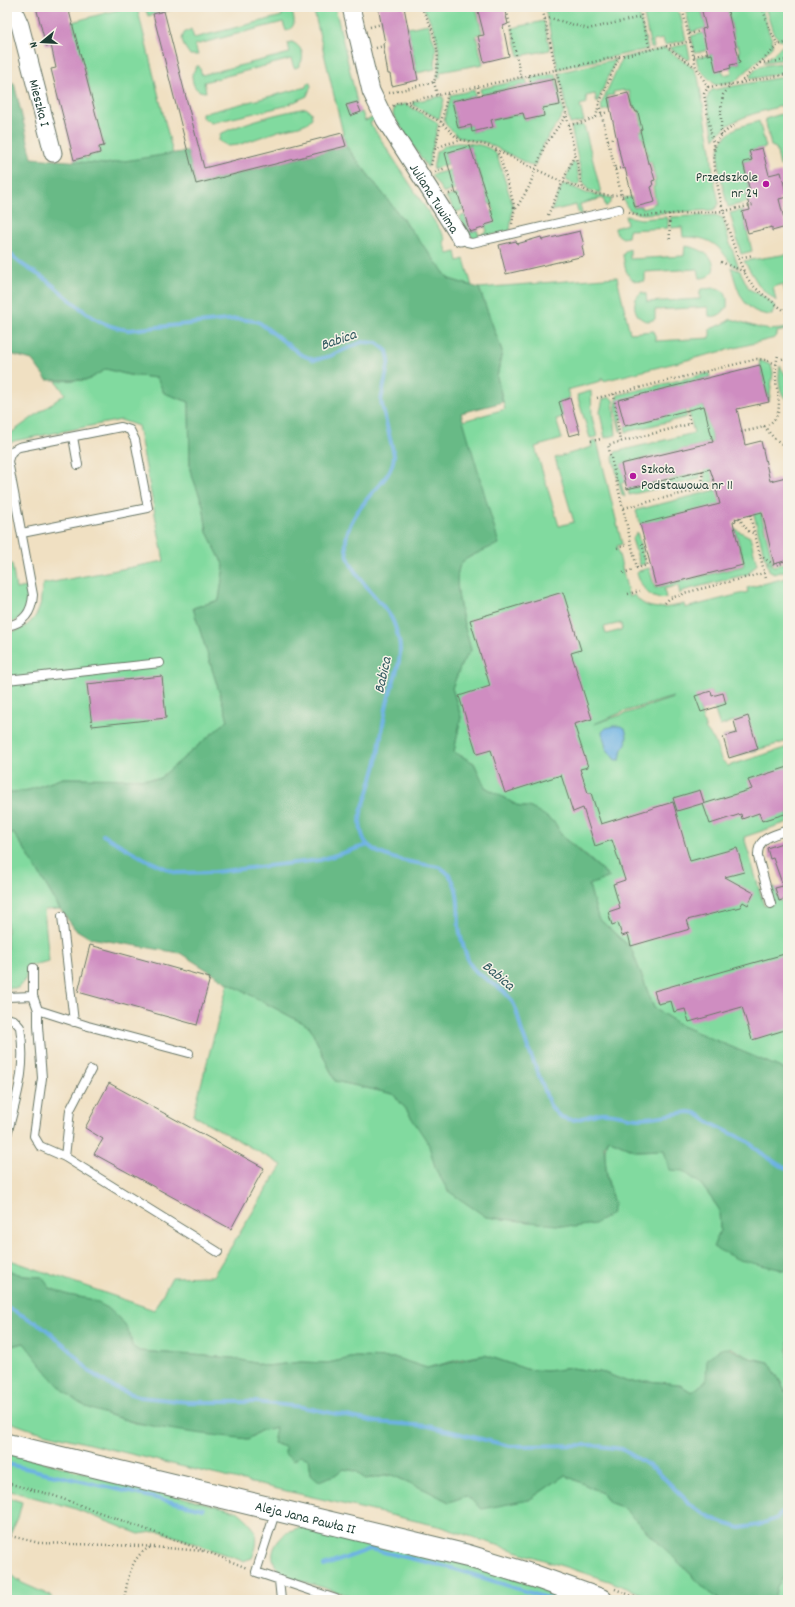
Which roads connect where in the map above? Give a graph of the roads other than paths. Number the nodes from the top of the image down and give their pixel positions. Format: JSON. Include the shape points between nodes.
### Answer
{"nodes":[{"id":1,"x":12,"y":7,"type":"edge"},
{"id":2,"x":351,"y":7,"type":"edge"},
{"id":3,"x":53,"y":153,"type":"dead end"},
{"id":4,"x":623,"y":208,"type":"road end"},
{"id":5,"x":460,"y":238,"type":"joint"},
{"id":6,"x":73,"y":437,"type":"junction"},
{"id":7,"x":78,"y":465,"type":"dead end"},
{"id":8,"x":22,"y":533,"type":"junction"},
{"id":9,"x":7,"y":626,"type":"edge"},
{"id":10,"x":160,"y":663,"type":"dead end"},
{"id":11,"x":7,"y":680,"type":"edge"},
{"id":12,"x":788,"y":830,"type":"edge"},
{"id":13,"x":771,"y":904,"type":"dead end"},
{"id":14,"x":62,"y":916,"type":"dead end"},
{"id":15,"x":33,"y":968,"type":"dead end"},
{"id":16,"x":33,"y":996,"type":"junction"},
{"id":17,"x":7,"y":997,"type":"edge"},
{"id":18,"x":38,"y":1010,"type":"junction"},
{"id":19,"x":7,"y":1018,"type":"edge"},
{"id":20,"x":74,"y":1022,"type":"junction"},
{"id":21,"x":189,"y":1053,"type":"dead end"},
{"id":22,"x":91,"y":1070,"type":"dead end"},
{"id":23,"x":7,"y":1135,"type":"edge"},
{"id":24,"x":65,"y":1157,"type":"junction"},
{"id":25,"x":218,"y":1252,"type":"dead end"},
{"id":26,"x":7,"y":1445,"type":"edge"},
{"id":27,"x":276,"y":1510,"type":"junction"},
{"id":28,"x":280,"y":1580,"type":"junction"},
{"id":29,"x":281,"y":1600,"type":"edge"},
{"id":30,"x":339,"y":1600,"type":"edge"},
{"id":31,"x":601,"y":1600,"type":"edge"}],
"edges":[{"from":1,"to":3,"type":"street","name":"Mieszka I","via":[[20,25]]},
{"from":2,"to":5,"type":"street","name":"Juliana Tuwima","via":[[374,100]]},
{"from":4,"to":5,"type":"lane","name":"Juliana Tuwima","via":[[472,243]]},
{"from":6,"to":7,"type":"lane"},
{"from":6,"to":8,"type":"lane","via":[[19,447],[9,454],[8,461]]},
{"from":6,"to":8,"type":"lane","via":[[121,427],[130,430],[135,440],[148,508]]},
{"from":8,"to":9,"type":"lane","via":[[33,602],[26,617]]},
{"from":10,"to":11,"type":"lane"},
{"from":12,"to":13,"type":"lane","via":[[768,837],[758,851]]},
{"from":14,"to":20,"type":"lane"},
{"from":15,"to":16,"type":"lane"},
{"from":16,"to":17,"type":"lane"},
{"from":16,"to":18,"type":"lane"},
{"from":18,"to":20,"type":"lane"},
{"from":18,"to":24,"type":"lane","via":[[42,1078],[34,1136],[40,1146]]},
{"from":19,"to":23,"type":"lane","via":[[20,1026],[23,1054],[21,1082]]},
{"from":20,"to":21,"type":"lane"},
{"from":22,"to":24,"type":"lane","via":[[70,1110]]},
{"from":24,"to":25,"type":"lane"},
{"from":26,"to":27,"type":"street","name":"Aleja Jana Pawła II"},
{"from":27,"to":28,"type":"lane","via":[[256,1572]]},
{"from":27,"to":31,"type":"street","name":"Aleja Jana Pawła II","via":[[468,1556]]},
{"from":28,"to":29,"type":"lane"},
{"from":28,"to":30,"type":"lane"}]}
